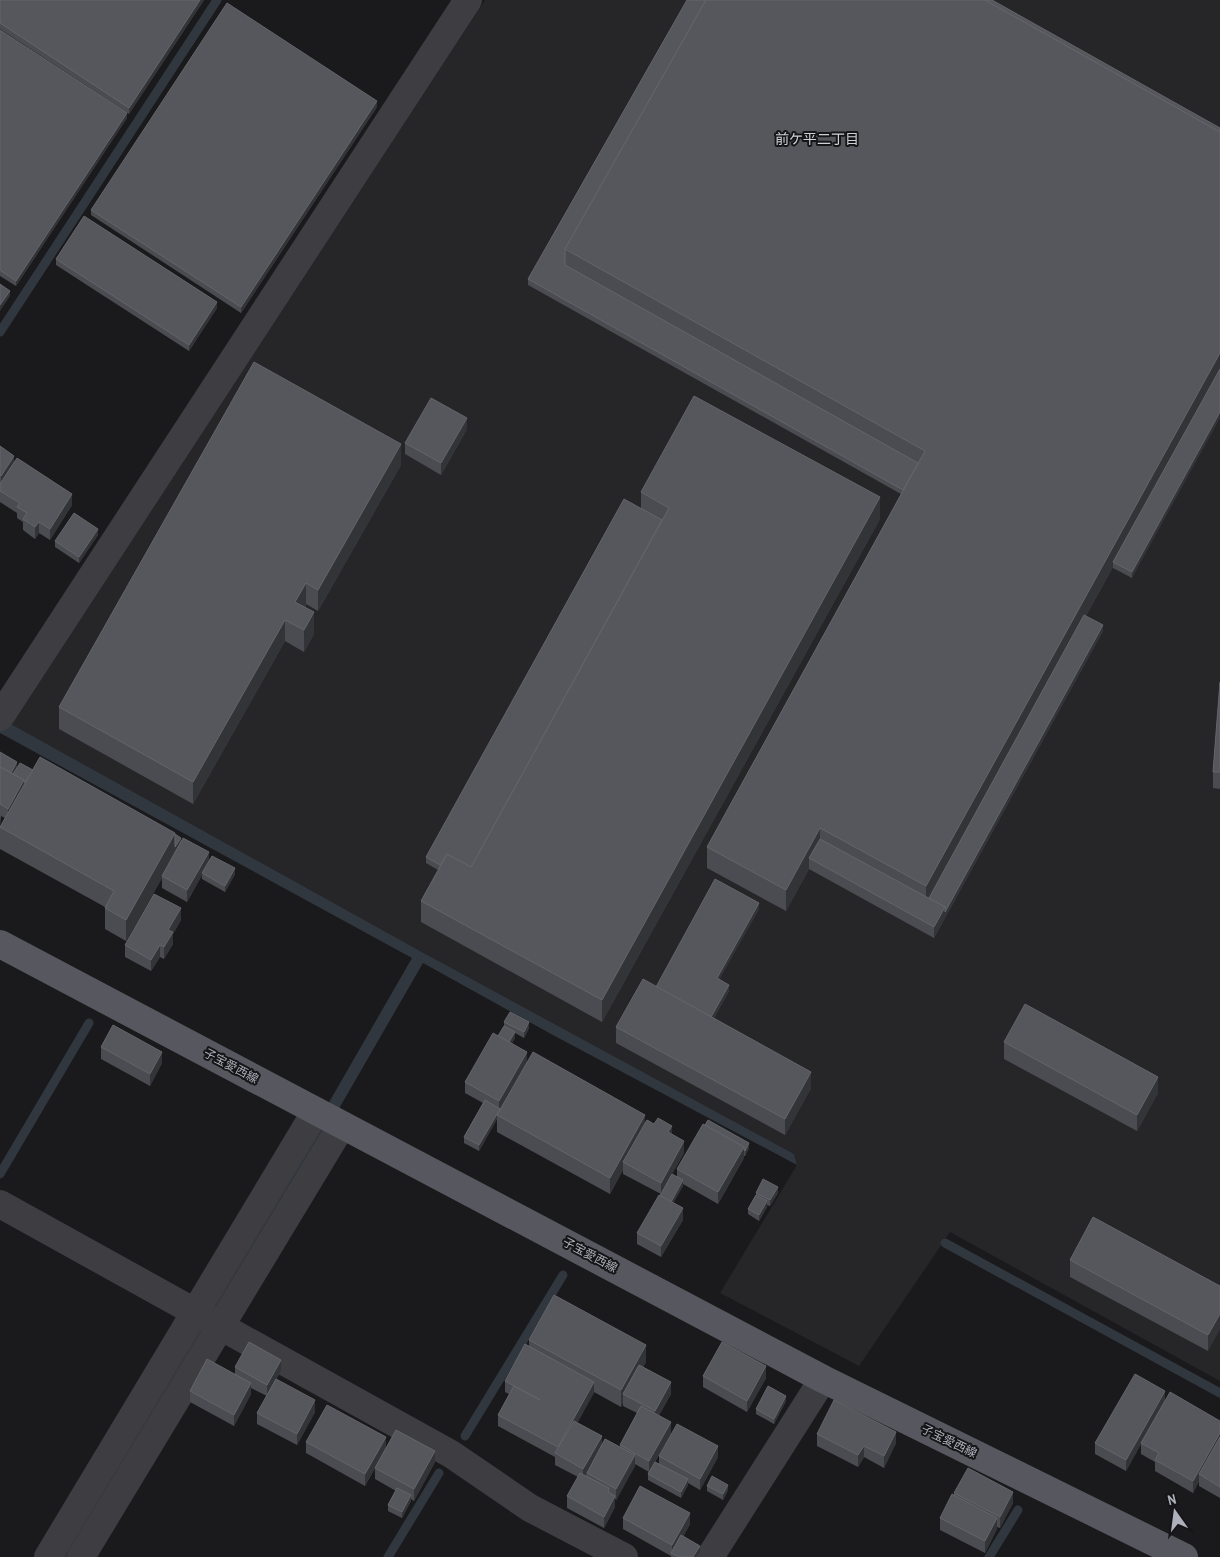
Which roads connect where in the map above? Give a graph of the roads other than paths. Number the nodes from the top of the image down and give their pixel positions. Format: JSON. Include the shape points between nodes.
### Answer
{"nodes":[{"id":1,"x":468,"y":0,"type":"edge"},
{"id":2,"x":1,"y":712,"type":"edge"},
{"id":3,"x":0,"y":944,"type":"edge"},
{"id":4,"x":316,"y":1111,"type":"junction"},
{"id":5,"x":342,"y":1125,"type":"junction"},
{"id":6,"x":0,"y":1204,"type":"edge"},
{"id":7,"x":195,"y":1312,"type":"junction"},
{"id":8,"x":220,"y":1326,"type":"junction"},
{"id":9,"x":823,"y":1379,"type":"junction"},
{"id":10,"x":48,"y":1557,"type":"edge"},
{"id":11,"x":80,"y":1557,"type":"edge"},
{"id":12,"x":624,"y":1557,"type":"edge"},
{"id":13,"x":710,"y":1557,"type":"edge"},
{"id":14,"x":1184,"y":1557,"type":"edge"}],
"edges":[{"from":1,"to":2,"type":"street"},
{"from":3,"to":4,"type":"main road","name":"子宝愛西線"},
{"from":4,"to":5,"type":"main road","name":"子宝愛西線"},
{"from":4,"to":7,"type":"street"},
{"from":5,"to":8,"type":"street"},
{"from":5,"to":9,"type":"main road","name":"子宝愛西線"},
{"from":6,"to":7,"type":"street"},
{"from":7,"to":8,"type":"street"},
{"from":7,"to":10,"type":"street"},
{"from":8,"to":11,"type":"street"},
{"from":8,"to":12,"type":"street","via":[[451,1454],[530,1508]]},
{"from":9,"to":13,"type":"street"},
{"from":9,"to":14,"type":"main road","name":"子宝愛西線"}]}
